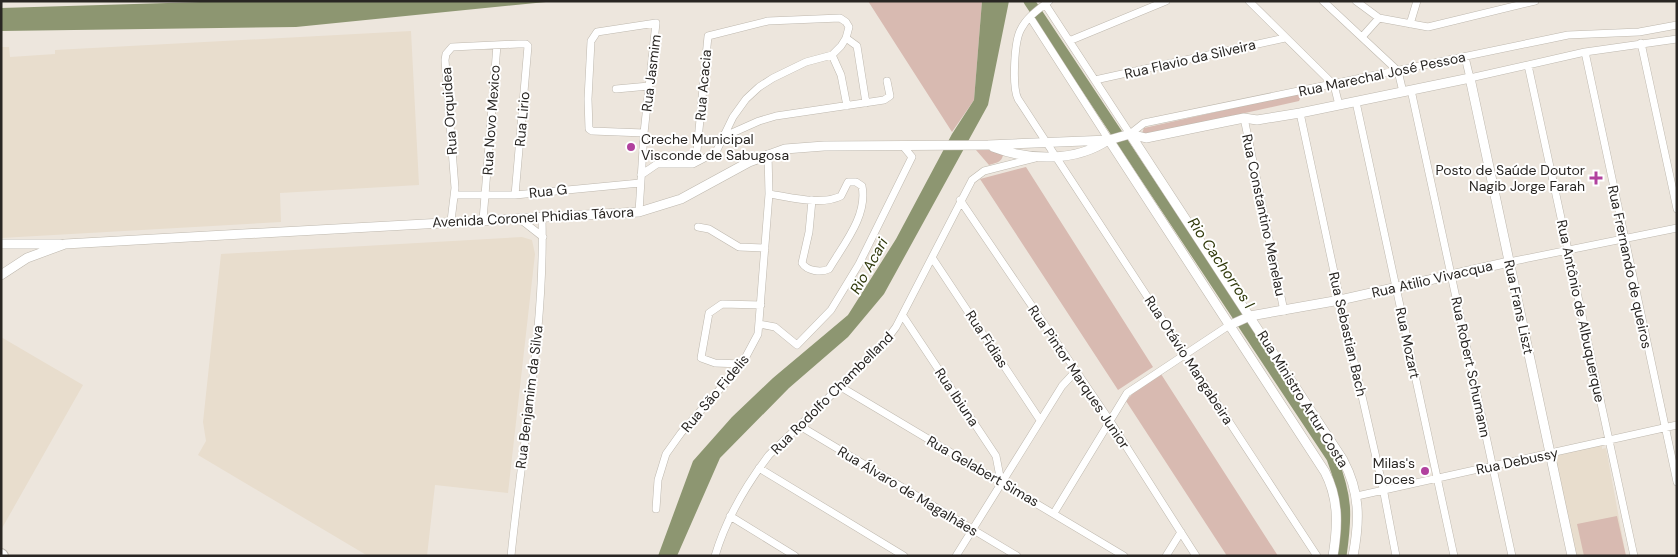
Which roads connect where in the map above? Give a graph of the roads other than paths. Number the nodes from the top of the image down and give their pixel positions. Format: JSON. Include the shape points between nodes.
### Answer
{"nodes":[{"id":1,"x":1166,"y":1,"type":"edge"},
{"id":2,"x":1249,"y":1,"type":"edge"},
{"id":3,"x":1323,"y":1,"type":"edge"},
{"id":4,"x":1356,"y":1,"type":"edge"},
{"id":5,"x":1417,"y":1,"type":"edge"},
{"id":6,"x":1535,"y":1,"type":"edge"},
{"id":7,"x":1045,"y":4,"type":"edge"},
{"id":8,"x":1031,"y":16,"type":"junction"},
{"id":9,"x":1379,"y":18,"type":"junction"},
{"id":10,"x":1410,"y":24,"type":"junction"},
{"id":11,"x":1677,"y":25,"type":"edge"},
{"id":12,"x":1362,"y":37,"type":"junction"},
{"id":13,"x":846,"y":38,"type":"junction"},
{"id":14,"x":1285,"y":38,"type":"junction"},
{"id":15,"x":1677,"y":39,"type":"edge"},
{"id":16,"x":1069,"y":40,"type":"junction"},
{"id":17,"x":1641,"y":43,"type":"junction"},
{"id":18,"x":526,"y":44,"type":"joint"},
{"id":19,"x":497,"y":45,"type":"junction"},
{"id":20,"x":1585,"y":52,"type":"junction"},
{"id":21,"x":832,"y":55,"type":"junction"},
{"id":22,"x":1465,"y":57,"type":"junction"},
{"id":23,"x":1528,"y":65,"type":"junction"},
{"id":24,"x":1398,"y":71,"type":"junction"},
{"id":25,"x":1470,"y":78,"type":"junction"},
{"id":26,"x":1095,"y":80,"type":"junction"},
{"id":27,"x":887,"y":81,"type":"dead end"},
{"id":28,"x":1334,"y":85,"type":"junction"},
{"id":29,"x":649,"y":86,"type":"junction"},
{"id":30,"x":616,"y":89,"type":"dead end"},
{"id":31,"x":1407,"y":91,"type":"junction"},
{"id":32,"x":1356,"y":102,"type":"junction"},
{"id":33,"x":866,"y":103,"type":"junction"},
{"id":34,"x":1338,"y":105,"type":"junction"},
{"id":35,"x":847,"y":106,"type":"junction"},
{"id":36,"x":1300,"y":113,"type":"junction"},
{"id":37,"x":1244,"y":118,"type":"junction"},
{"id":38,"x":644,"y":133,"type":"junction"},
{"id":39,"x":1128,"y":135,"type":"junction"},
{"id":40,"x":722,"y":137,"type":"junction"},
{"id":41,"x":1112,"y":139,"type":"junction"},
{"id":42,"x":1045,"y":142,"type":"junction"},
{"id":43,"x":988,"y":145,"type":"joint"},
{"id":44,"x":902,"y":146,"type":"junction"},
{"id":45,"x":1006,"y":148,"type":"junction"},
{"id":46,"x":768,"y":154,"type":"junction"},
{"id":47,"x":1043,"y":156,"type":"junction"},
{"id":48,"x":1059,"y":156,"type":"junction"},
{"id":49,"x":696,"y":161,"type":"junction"},
{"id":50,"x":1003,"y":166,"type":"junction"},
{"id":51,"x":640,"y":179,"type":"junction"},
{"id":52,"x":769,"y":194,"type":"junction"},
{"id":53,"x":455,"y":195,"type":"junction"},
{"id":54,"x":485,"y":195,"type":"junction"},
{"id":55,"x":515,"y":195,"type":"junction"},
{"id":56,"x":812,"y":200,"type":"junction"},
{"id":57,"x":960,"y":200,"type":"junction"},
{"id":58,"x":1677,"y":209,"type":"edge"},
{"id":59,"x":639,"y":212,"type":"junction"},
{"id":60,"x":520,"y":219,"type":"junction"},
{"id":61,"x":542,"y":219,"type":"junction"},
{"id":62,"x":483,"y":220,"type":"junction"},
{"id":63,"x":450,"y":221,"type":"junction"},
{"id":64,"x":698,"y":227,"type":"dead end"},
{"id":65,"x":1677,"y":228,"type":"edge"},
{"id":66,"x":543,"y":237,"type":"junction"},
{"id":67,"x":1623,"y":238,"type":"junction"},
{"id":68,"x":1,"y":244,"type":"edge"},
{"id":69,"x":65,"y":244,"type":"junction"},
{"id":70,"x":765,"y":248,"type":"junction"},
{"id":71,"x":1568,"y":250,"type":"junction"},
{"id":72,"x":933,"y":258,"type":"junction"},
{"id":73,"x":1509,"y":262,"type":"junction"},
{"id":74,"x":1,"y":275,"type":"edge"},
{"id":75,"x":1450,"y":275,"type":"junction"},
{"id":76,"x":1396,"y":287,"type":"junction"},
{"id":77,"x":1340,"y":300,"type":"junction"},
{"id":78,"x":761,"y":305,"type":"junction"},
{"id":79,"x":1284,"y":311,"type":"junction"},
{"id":80,"x":903,"y":316,"type":"junction"},
{"id":81,"x":1248,"y":317,"type":"junction"},
{"id":82,"x":759,"y":324,"type":"junction"},
{"id":83,"x":1230,"y":325,"type":"junction"},
{"id":84,"x":1186,"y":354,"type":"junction"},
{"id":85,"x":742,"y":364,"type":"junction"},
{"id":86,"x":1075,"y":372,"type":"junction"},
{"id":87,"x":841,"y":387,"type":"junction"},
{"id":88,"x":1040,"y":420,"type":"junction"},
{"id":89,"x":1110,"y":421,"type":"junction"},
{"id":90,"x":1677,"y":425,"type":"edge"},
{"id":91,"x":800,"y":426,"type":"junction"},
{"id":92,"x":1665,"y":428,"type":"junction"},
{"id":93,"x":1609,"y":441,"type":"junction"},
{"id":94,"x":1551,"y":454,"type":"junction"},
{"id":95,"x":1492,"y":466,"type":"junction"},
{"id":96,"x":759,"y":468,"type":"junction"},
{"id":97,"x":1437,"y":477,"type":"junction"},
{"id":98,"x":1001,"y":482,"type":"junction"},
{"id":99,"x":1677,"y":482,"type":"edge"},
{"id":100,"x":1383,"y":488,"type":"junction"},
{"id":101,"x":1357,"y":496,"type":"junction"},
{"id":102,"x":656,"y":509,"type":"dead end"},
{"id":103,"x":1054,"y":513,"type":"junction"},
{"id":104,"x":730,"y":516,"type":"junction"},
{"id":105,"x":972,"y":528,"type":"junction"},
{"id":106,"x":1181,"y":532,"type":"junction"},
{"id":107,"x":511,"y":556,"type":"edge"},
{"id":108,"x":715,"y":556,"type":"edge"},
{"id":109,"x":796,"y":556,"type":"edge"},
{"id":110,"x":904,"y":556,"type":"edge"},
{"id":111,"x":956,"y":556,"type":"edge"},
{"id":112,"x":1017,"y":556,"type":"edge"},
{"id":113,"x":1124,"y":556,"type":"edge"},
{"id":114,"x":1166,"y":556,"type":"edge"},
{"id":115,"x":1196,"y":556,"type":"edge"},
{"id":116,"x":1317,"y":556,"type":"edge"},
{"id":117,"x":1333,"y":556,"type":"edge"},
{"id":118,"x":1354,"y":556,"type":"edge"},
{"id":119,"x":1396,"y":556,"type":"edge"},
{"id":120,"x":1454,"y":556,"type":"edge"},
{"id":121,"x":1512,"y":556,"type":"edge"},
{"id":122,"x":1572,"y":556,"type":"edge"},
{"id":123,"x":1634,"y":556,"type":"edge"}],
"edges":[{"from":1,"to":16,"type":"street"},
{"from":2,"to":14,"type":"street"},
{"from":3,"to":12,"type":"street"},
{"from":4,"to":9,"type":"street"},
{"from":5,"to":10,"type":"street"},
{"from":6,"to":10,"type":"street","via":[[1428,27]]},
{"from":7,"to":8,"type":"street","name":"Rua Otávio Mangabeira"},
{"from":7,"to":16,"type":"street","name":"Rua Ministro Artur Costa"},
{"from":8,"to":41,"type":"street","name":"Rua Ministro Artur Costa"},
{"from":8,"to":42,"type":"street","name":"Rua Otávio Mangabeira","via":[[1017,39],[1015,90]]},
{"from":9,"to":10,"type":"street"},
{"from":9,"to":12,"type":"street"},
{"from":11,"to":22,"type":"street","name":"Rua Marechal José Pessoa","via":[[1639,32],[1568,35]]},
{"from":12,"to":24,"type":"street"},
{"from":13,"to":21,"type":"street"},
{"from":13,"to":33,"type":"street","via":[[857,46]]},
{"from":13,"to":49,"type":"street","name":"Rua Acacia","via":[[849,27],[840,18],[768,21],[708,36]]},
{"from":14,"to":26,"type":"street","name":"Rua Flavio da Silveira"},
{"from":14,"to":28,"type":"street"},
{"from":15,"to":17,"type":"street","name":"Rua Marechal José Pessoa"},
{"from":16,"to":26,"type":"street","name":"Rua Ministro Artur Costa"},
{"from":17,"to":20,"type":"street","name":"Rua Marechal José Pessoa"},
{"from":17,"to":58,"type":"street"},
{"from":18,"to":19,"type":"street","name":"Rua Orquidea"},
{"from":18,"to":55,"type":"street","name":"Rua Lirio","via":[[528,58]]},
{"from":19,"to":53,"type":"street","name":"Rua Orquidea","via":[[452,47],[446,54]]},
{"from":19,"to":54,"type":"street","name":"Rua Novo Mexico"},
{"from":20,"to":23,"type":"street","name":"Rua Marechal José Pessoa"},
{"from":20,"to":67,"type":"street","name":"Rua Frernando de queiros"},
{"from":21,"to":35,"type":"street","via":[[841,75]]},
{"from":21,"to":40,"type":"street","via":[[806,62],[759,88],[746,99]]},
{"from":22,"to":24,"type":"street","name":"Rua Marechal José Pessoa"},
{"from":22,"to":25,"type":"street","name":"Rua Frans Liszt"},
{"from":23,"to":25,"type":"street","name":"Rua Marechal José Pessoa"},
{"from":23,"to":71,"type":"street","name":"Rua Antônio de Albuquerque"},
{"from":24,"to":28,"type":"street","name":"Rua Marechal José Pessoa"},
{"from":24,"to":31,"type":"street","name":"Rua Robert Schumann"},
{"from":25,"to":31,"type":"street","name":"Rua Marechal José Pessoa"},
{"from":25,"to":73,"type":"street","name":"Rua Frans Liszt"},
{"from":26,"to":39,"type":"street","name":"Rua Ministro Artur Costa"},
{"from":27,"to":33,"type":"street","via":[[888,98]]},
{"from":28,"to":34,"type":"street"},
{"from":28,"to":39,"type":"street","name":"Rua Marechal José Pessoa","via":[[1144,123]]},
{"from":29,"to":30,"type":"street"},
{"from":29,"to":38,"type":"street","name":"Rua Jasmim"},
{"from":29,"to":38,"type":"street","name":"Rua Jasmim","via":[[656,23],[594,34],[591,41],[589,129]]},
{"from":31,"to":32,"type":"street","name":"Rua Marechal José Pessoa"},
{"from":31,"to":75,"type":"street","name":"Rua Robert Schumann"},
{"from":32,"to":34,"type":"street","name":"Rua Marechal José Pessoa"},
{"from":32,"to":76,"type":"street","name":"Rua Mozart"},
{"from":33,"to":35,"type":"street"},
{"from":34,"to":36,"type":"street","name":"Rua Marechal José Pessoa"},
{"from":35,"to":40,"type":"street","via":[[776,116]]},
{"from":36,"to":37,"type":"street","name":"Rua Marechal José Pessoa","via":[[1257,120]]},
{"from":36,"to":77,"type":"street","name":"Rua Sebastian Bach"},
{"from":37,"to":39,"type":"street","name":"Rua Marechal José Pessoa","via":[[1146,138]]},
{"from":37,"to":79,"type":"street","name":"Rua Constantino Menelau"},
{"from":38,"to":51,"type":"street","name":"Rua Jasmim"},
{"from":39,"to":41,"type":"street","name":"Rua Marechal José Pessoa"},
{"from":39,"to":81,"type":"street","name":"Rua Ministro Artur Costa"},
{"from":40,"to":49,"type":"street","via":[[716,152]]},
{"from":41,"to":42,"type":"street","name":"Rua Marechal José Pessoa"},
{"from":41,"to":48,"type":"street","name":"Rua Marechal José Pessoa","via":[[1092,150]]},
{"from":41,"to":83,"type":"street","name":"Rua Ministro Artur Costa"},
{"from":42,"to":45,"type":"street","name":"Rua Marechal José Pessoa"},
{"from":42,"to":48,"type":"street","name":"Rua Otávio Mangabeira"},
{"from":43,"to":44,"type":"street","name":"Avenida Coronel Phidias Távora"},
{"from":43,"to":45,"type":"street","name":"Rua Marechal José Pessoa"},
{"from":44,"to":46,"type":"street","name":"Avenida Coronel Phidias Távora","via":[[805,147]]},
{"from":44,"to":82,"type":"street","via":[[912,157],[859,264],[831,310],[797,345],[775,327]]},
{"from":45,"to":47,"type":"street","name":"Rua Marechal José Pessoa"},
{"from":45,"to":50,"type":"street","via":[[1007,159]]},
{"from":46,"to":52,"type":"street","name":"Rua São Fidelis"},
{"from":46,"to":59,"type":"street","name":"Avenida Coronel Phidias Távora","via":[[681,199]]},
{"from":47,"to":48,"type":"street","name":"Rua Marechal José Pessoa"},
{"from":47,"to":50,"type":"street","name":"Rua Rodolfo Chambelland"},
{"from":48,"to":84,"type":"street","name":"Rua Otávio Mangabeira","via":[[1060,165]]},
{"from":49,"to":51,"type":"street","via":[[690,165],[657,164]]},
{"from":50,"to":57,"type":"street","name":"Rua Rodolfo Chambelland","via":[[978,174]]},
{"from":51,"to":55,"type":"street","name":"Rua G"},
{"from":51,"to":59,"type":"street","name":"Rua Jasmim"},
{"from":52,"to":56,"type":"street"},
{"from":52,"to":70,"type":"street","name":"Rua São Fidelis"},
{"from":53,"to":54,"type":"street","name":"Rua G"},
{"from":53,"to":63,"type":"street","name":"Rua Orquidea"},
{"from":54,"to":55,"type":"street","name":"Rua G"},
{"from":54,"to":62,"type":"street"},
{"from":56,"to":56,"type":"street","via":[[841,196],[848,182],[862,186],[853,228],[829,269],[822,272],[806,268],[802,263]]},
{"from":57,"to":72,"type":"street","name":"Rua Rodolfo Chambelland"},
{"from":57,"to":86,"type":"street","name":"Rua Pintor Marques Junior"},
{"from":59,"to":61,"type":"street","name":"Avenida Coronel Phidias Távora"},
{"from":60,"to":61,"type":"street","name":"Avenida Coronel Phidias Távora"},
{"from":60,"to":62,"type":"street","name":"Avenida Coronel Phidias Távora"},
{"from":60,"to":66,"type":"street"},
{"from":61,"to":66,"type":"street","name":"Rua Benjamim da Silva"},
{"from":62,"to":63,"type":"street","name":"Avenida Coronel Phidias Távora"},
{"from":63,"to":69,"type":"street","name":"Avenida Coronel Phidias Távora"},
{"from":64,"to":70,"type":"street","via":[[709,229],[739,247]]},
{"from":65,"to":67,"type":"street","name":"Rua Atilio Vivacqua"},
{"from":66,"to":107,"type":"street","name":"Rua Benjamim da Silva","via":[[539,307]]},
{"from":67,"to":71,"type":"street","name":"Rua Atilio Vivacqua"},
{"from":67,"to":92,"type":"street","name":"Rua Frernando de queiros"},
{"from":68,"to":69,"type":"street","name":"Avenida Coronel Phidias Távora"},
{"from":69,"to":74,"type":"street","name":"Avenida Coronel Phidias Távora","via":[[27,258]]},
{"from":70,"to":78,"type":"street","name":"Rua São Fidelis"},
{"from":71,"to":73,"type":"street","name":"Rua Atilio Vivacqua"},
{"from":71,"to":93,"type":"street","name":"Rua Antônio de Albuquerque"},
{"from":72,"to":80,"type":"street","name":"Rua Rodolfo Chambelland"},
{"from":72,"to":88,"type":"street","name":"Rua Fídias"},
{"from":73,"to":75,"type":"street","name":"Rua Atilio Vivacqua"},
{"from":73,"to":94,"type":"street","name":"Rua Frans Liszt"},
{"from":75,"to":76,"type":"street","name":"Rua Atilio Vivacqua"},
{"from":75,"to":95,"type":"street","name":"Rua Robert Schumann"},
{"from":76,"to":77,"type":"street","name":"Rua Atilio Vivacqua"},
{"from":76,"to":97,"type":"street","name":"Rua Mozart"},
{"from":77,"to":79,"type":"street","name":"Rua Atilio Vivacqua"},
{"from":77,"to":100,"type":"street","name":"Rua Sebastian Bach"},
{"from":78,"to":82,"type":"street","name":"Rua São Fidelis"},
{"from":78,"to":85,"type":"street","via":[[722,304],[709,313],[700,358],[715,363]]},
{"from":79,"to":81,"type":"street","name":"Rua Atilio Vivacqua"},
{"from":80,"to":87,"type":"street","name":"Rua Rodolfo Chambelland","via":[[885,342]]},
{"from":80,"to":98,"type":"street","name":"Rua Ibiuna","via":[[996,456]]},
{"from":81,"to":83,"type":"street","name":"Rua Atilio Vivacqua"},
{"from":81,"to":101,"type":"street","name":"Rua Ministro Artur Costa","via":[[1343,460]]},
{"from":82,"to":85,"type":"street","name":"Rua São Fidelis","via":[[754,344]]},
{"from":83,"to":84,"type":"street"},
{"from":83,"to":117,"type":"street","name":"Rua Ministro Artur Costa","via":[[1329,481],[1337,521]]},
{"from":84,"to":89,"type":"street","via":[[1128,393]]},
{"from":84,"to":116,"type":"street","name":"Rua Otávio Mangabeira"},
{"from":85,"to":102,"type":"street","name":"Rua São Fidelis","via":[[673,443],[661,467]]},
{"from":86,"to":88,"type":"street"},
{"from":86,"to":89,"type":"street","name":"Rua Pintor Marques Junior"},
{"from":87,"to":91,"type":"street","name":"Rua Rodolfo Chambelland"},
{"from":87,"to":98,"type":"street","name":"Rua Gelabert Simas"},
{"from":88,"to":98,"type":"street"},
{"from":89,"to":103,"type":"street"},
{"from":89,"to":106,"type":"street","name":"Rua Pintor Marques Junior"},
{"from":90,"to":92,"type":"street","name":"Rua Debussy"},
{"from":91,"to":96,"type":"street","name":"Rua Rodolfo Chambelland"},
{"from":91,"to":105,"type":"street","name":"Rua Álvaro de Magalhães"},
{"from":92,"to":93,"type":"street","name":"Rua Debussy"},
{"from":92,"to":99,"type":"street","name":"Rua Frernando de queiros"},
{"from":93,"to":94,"type":"street","name":"Rua Debussy"},
{"from":93,"to":123,"type":"street","name":"Rua Antônio de Albuquerque"},
{"from":94,"to":95,"type":"street","name":"Rua Debussy"},
{"from":94,"to":122,"type":"street","name":"Rua Frans Liszt"},
{"from":95,"to":97,"type":"street","name":"Rua Debussy"},
{"from":95,"to":121,"type":"street","name":"Rua Robert Schumann"},
{"from":96,"to":104,"type":"street","name":"Rua Rodolfo Chambelland"},
{"from":96,"to":110,"type":"street"},
{"from":97,"to":100,"type":"street","name":"Rua Debussy"},
{"from":97,"to":120,"type":"street","name":"Rua Mozart"},
{"from":98,"to":103,"type":"street","name":"Rua Gelabert Simas"},
{"from":98,"to":105,"type":"street"},
{"from":100,"to":101,"type":"street","name":"Rua Debussy"},
{"from":100,"to":119,"type":"street","name":"Rua Sebastian Bach"},
{"from":101,"to":118,"type":"street","name":"Rua Ministro Artur Costa"},
{"from":103,"to":113,"type":"street","name":"Rua Gelabert Simas"},
{"from":104,"to":108,"type":"street","name":"Rua Rodolfo Chambelland"},
{"from":104,"to":109,"type":"street"},
{"from":105,"to":111,"type":"street"},
{"from":105,"to":112,"type":"street","name":"Rua Álvaro de Magalhães"},
{"from":106,"to":114,"type":"street"},
{"from":106,"to":115,"type":"street","name":"Rua Pintor Marques Junior"}]}
